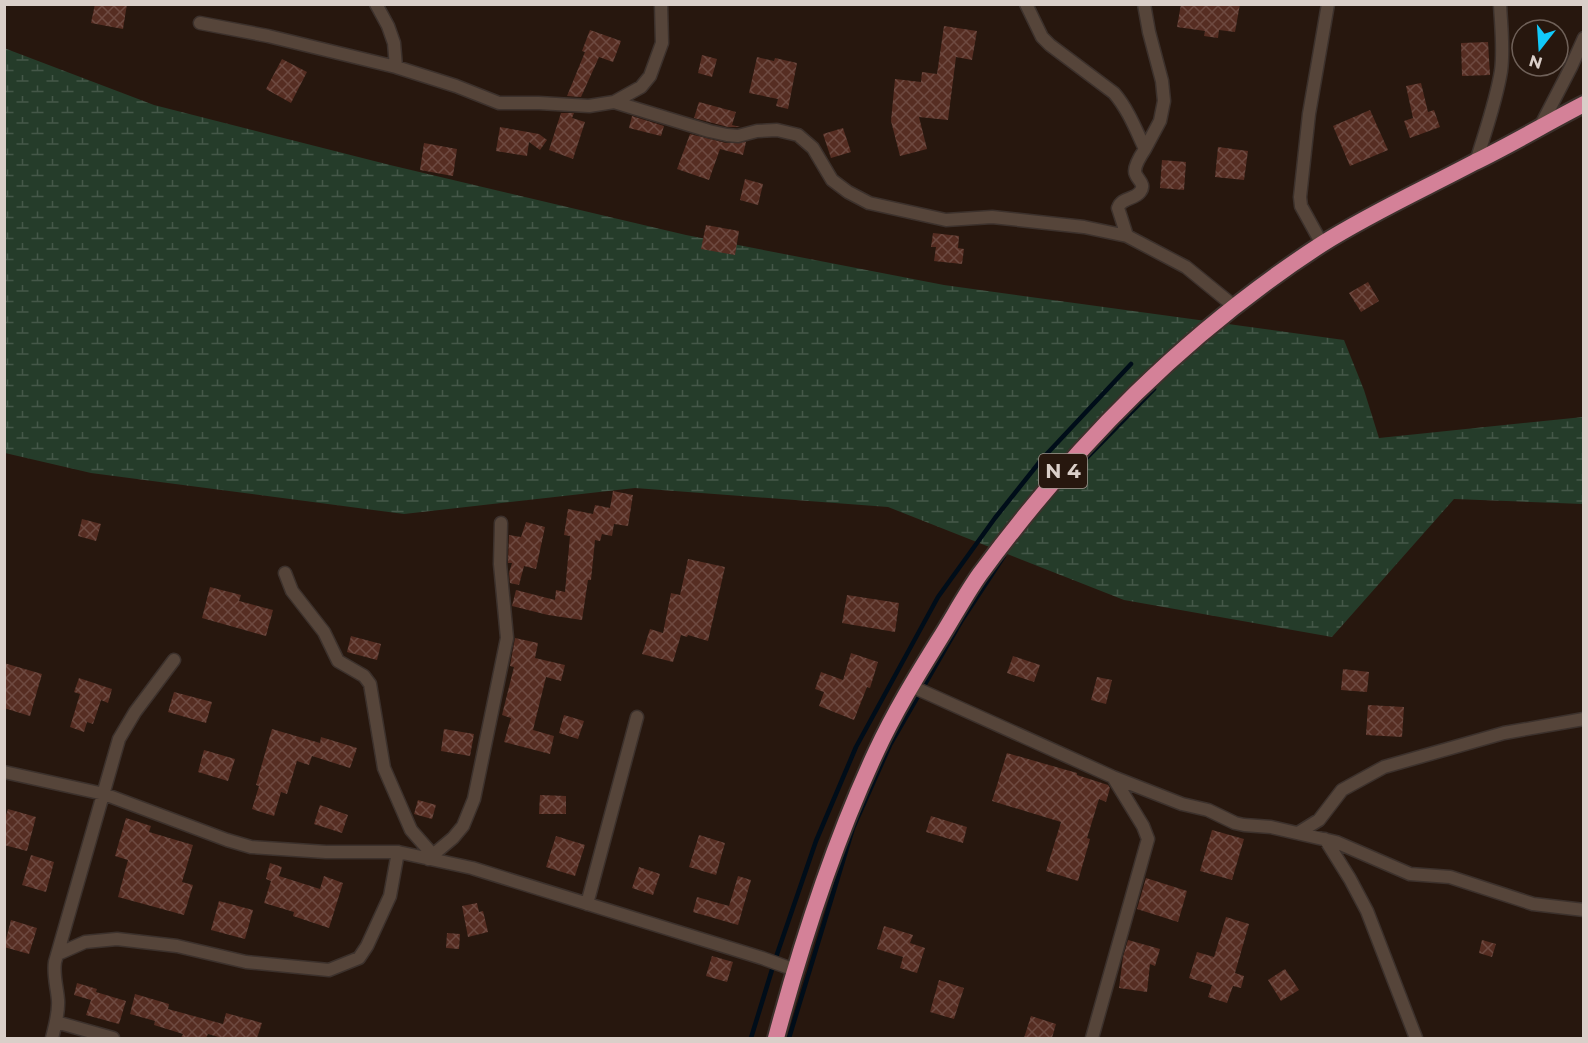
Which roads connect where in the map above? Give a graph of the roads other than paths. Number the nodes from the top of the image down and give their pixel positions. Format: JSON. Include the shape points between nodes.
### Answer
{"nodes":[{"id":1,"x":375,"y":4,"type":"edge"},
{"id":2,"x":661,"y":4,"type":"edge"},
{"id":3,"x":1026,"y":4,"type":"edge"},
{"id":4,"x":1144,"y":4,"type":"edge"},
{"id":5,"x":1328,"y":4,"type":"edge"},
{"id":6,"x":1500,"y":4,"type":"edge"},
{"id":7,"x":200,"y":23,"type":"dead end"},
{"id":8,"x":1584,"y":38,"type":"edge"},
{"id":9,"x":396,"y":67,"type":"junction"},
{"id":10,"x":614,"y":102,"type":"junction"},
{"id":11,"x":1584,"y":104,"type":"edge"},
{"id":12,"x":1540,"y":127,"type":"junction"},
{"id":13,"x":1144,"y":149,"type":"junction"},
{"id":14,"x":1476,"y":162,"type":"junction"},
{"id":15,"x":1127,"y":236,"type":"junction"},
{"id":16,"x":1322,"y":244,"type":"junction"},
{"id":17,"x":1235,"y":307,"type":"junction"},
{"id":18,"x":501,"y":523,"type":"dead end"},
{"id":19,"x":285,"y":573,"type":"dead end"},
{"id":20,"x":174,"y":660,"type":"dead end"},
{"id":21,"x":911,"y":686,"type":"junction"},
{"id":22,"x":637,"y":717,"type":"dead end"},
{"id":23,"x":1584,"y":719,"type":"edge"},
{"id":24,"x":4,"y":772,"type":"edge"},
{"id":25,"x":1113,"y":777,"type":"junction"},
{"id":26,"x":104,"y":794,"type":"junction"},
{"id":27,"x":1298,"y":833,"type":"junction"},
{"id":28,"x":1325,"y":839,"type":"junction"},
{"id":29,"x":398,"y":852,"type":"junction"},
{"id":30,"x":430,"y":857,"type":"junction"},
{"id":31,"x":586,"y":904,"type":"junction"},
{"id":32,"x":1584,"y":910,"type":"edge"},
{"id":33,"x":58,"y":954,"type":"junction"},
{"id":34,"x":795,"y":970,"type":"junction"},
{"id":35,"x":56,"y":1023,"type":"junction"},
{"id":36,"x":51,"y":1038,"type":"edge"},
{"id":37,"x":113,"y":1038,"type":"edge"},
{"id":38,"x":776,"y":1038,"type":"edge"},
{"id":39,"x":1092,"y":1038,"type":"edge"},
{"id":40,"x":1416,"y":1038,"type":"edge"}],
"edges":[{"from":1,"to":9,"type":"street","via":[[394,43]]},
{"from":2,"to":10,"type":"street","via":[[662,43],[650,76],[641,87]]},
{"from":3,"to":13,"type":"street","via":[[1042,37],[1121,101]]},
{"from":4,"to":13,"type":"street","via":[[1164,101],[1160,121]]},
{"from":5,"to":16,"type":"street","via":[[1300,190],[1301,206]]},
{"from":6,"to":14,"type":"street","via":[[1501,70]]},
{"from":7,"to":9,"type":"street"},
{"from":8,"to":12,"type":"street"},
{"from":9,"to":10,"type":"street","via":[[499,103],[589,106]]},
{"from":10,"to":15,"type":"street","via":[[709,132],[738,136],[777,130],[798,135],[813,148],[832,180],[870,203],[946,220],[992,217]]},
{"from":11,"to":12,"type":"highway","number":"N 4"},
{"from":12,"to":14,"type":"highway","number":"N 4"},
{"from":13,"to":15,"type":"street","via":[[1135,168],[1142,190],[1122,201],[1118,208]]},
{"from":14,"to":16,"type":"highway","number":"N 4"},
{"from":15,"to":17,"type":"street","via":[[1186,267]]},
{"from":16,"to":17,"type":"highway","number":"N 4"},
{"from":17,"to":21,"type":"highway","number":"N 4","via":[[1125,402],[1054,480],[979,576]]},
{"from":18,"to":30,"type":"street","via":[[500,564],[507,638],[474,799],[463,826]]},
{"from":19,"to":30,"type":"street","via":[[292,591],[324,632],[338,661],[370,684],[384,768],[411,830]]},
{"from":20,"to":26,"type":"street","via":[[119,739]]},
{"from":21,"to":25,"type":"street"},
{"from":21,"to":34,"type":"highway","number":"N 4","via":[[861,787]]},
{"from":22,"to":31,"type":"street"},
{"from":23,"to":27,"type":"street","via":[[1504,733],[1384,767],[1342,790],[1319,820]]},
{"from":24,"to":26,"type":"street"},
{"from":25,"to":27,"type":"street","via":[[1235,823]]},
{"from":25,"to":39,"type":"street","via":[[1148,838]]},
{"from":26,"to":29,"type":"street","via":[[251,847]]},
{"from":26,"to":33,"type":"street"},
{"from":27,"to":28,"type":"street"},
{"from":28,"to":32,"type":"street","via":[[1405,873],[1450,877],[1533,904]]},
{"from":28,"to":40,"type":"street","via":[[1367,911]]},
{"from":29,"to":30,"type":"street"},
{"from":29,"to":33,"type":"street","via":[[390,896],[367,946],[359,958],[329,970],[246,962],[177,946],[117,939],[85,942]]},
{"from":30,"to":31,"type":"street"},
{"from":31,"to":34,"type":"street"},
{"from":33,"to":35,"type":"street","via":[[54,970]]},
{"from":34,"to":38,"type":"highway","number":"N 4"},
{"from":35,"to":36,"type":"street"},
{"from":35,"to":37,"type":"street"}]}
